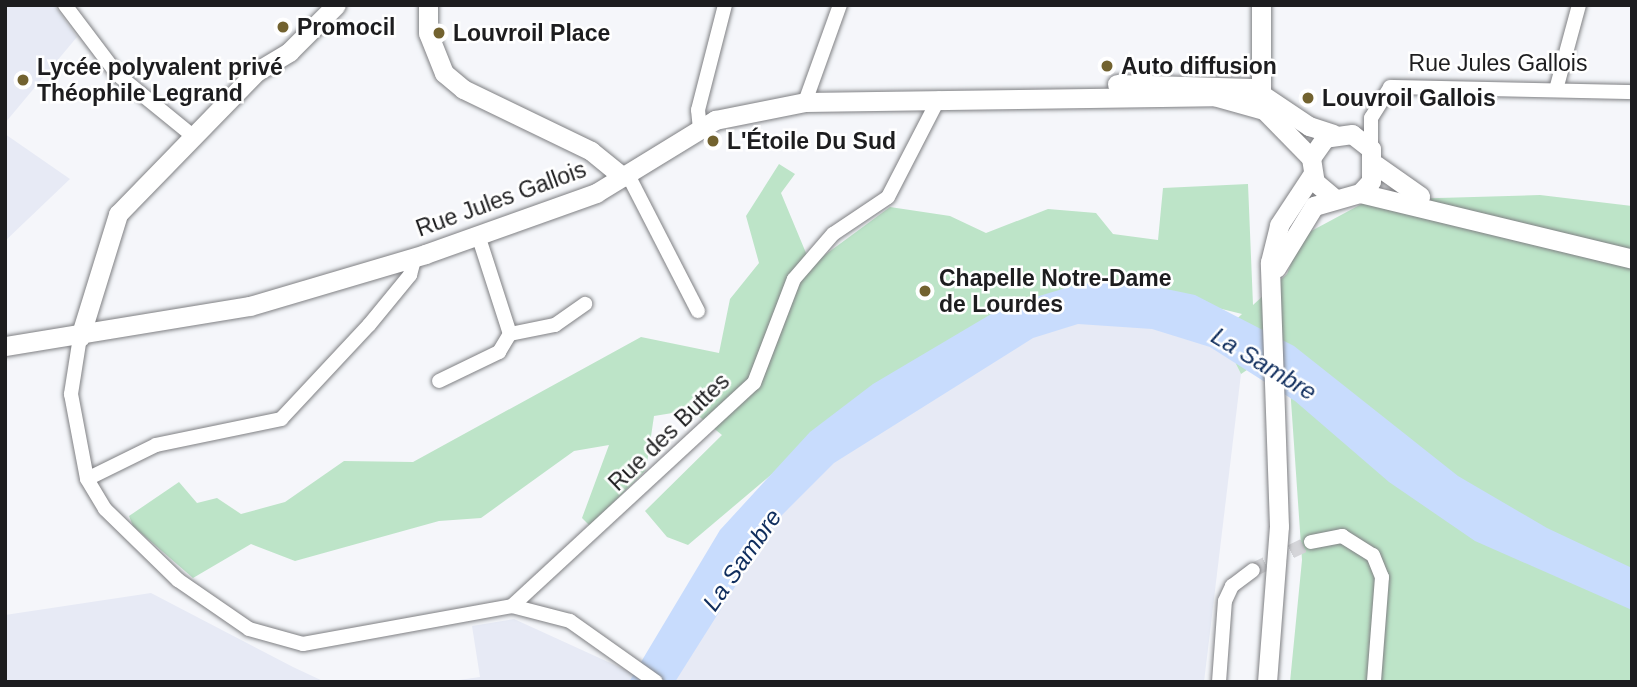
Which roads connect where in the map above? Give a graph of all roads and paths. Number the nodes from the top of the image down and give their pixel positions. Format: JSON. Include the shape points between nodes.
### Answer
{"nodes":[{"id":1,"x":65,"y":5,"type":"edge"},
{"id":2,"x":336,"y":5,"type":"edge"},
{"id":3,"x":428,"y":5,"type":"edge"},
{"id":4,"x":725,"y":5,"type":"edge"},
{"id":5,"x":840,"y":5,"type":"edge"},
{"id":6,"x":1261,"y":5,"type":"edge"},
{"id":7,"x":1579,"y":5,"type":"edge"},
{"id":8,"x":1177,"y":82,"type":"junction"},
{"id":9,"x":1557,"y":86,"type":"junction"},
{"id":10,"x":1632,"y":92,"type":"edge"},
{"id":11,"x":1045,"y":95,"type":"junction"},
{"id":12,"x":1099,"y":95,"type":"junction"},
{"id":13,"x":939,"y":98,"type":"junction"},
{"id":14,"x":805,"y":102,"type":"junction"},
{"id":15,"x":1268,"y":102,"type":"junction"},
{"id":16,"x":1375,"y":109,"type":"junction"},
{"id":17,"x":700,"y":129,"type":"junction"},
{"id":18,"x":1342,"y":134,"type":"junction"},
{"id":19,"x":194,"y":137,"type":"junction"},
{"id":20,"x":1373,"y":157,"type":"junction"},
{"id":21,"x":1312,"y":166,"type":"junction"},
{"id":22,"x":625,"y":176,"type":"junction"},
{"id":23,"x":1360,"y":193,"type":"junction"},
{"id":24,"x":1335,"y":199,"type":"junction"},
{"id":25,"x":1517,"y":229,"type":"junction"},
{"id":26,"x":478,"y":235,"type":"junction"},
{"id":27,"x":415,"y":256,"type":"junction"},
{"id":28,"x":1632,"y":259,"type":"edge"},
{"id":29,"x":1271,"y":291,"type":"junction"},
{"id":30,"x":585,"y":304,"type":"dead end"},
{"id":31,"x":698,"y":311,"type":"dead end"},
{"id":32,"x":510,"y":334,"type":"junction"},
{"id":33,"x":80,"y":337,"type":"junction"},
{"id":34,"x":5,"y":346,"type":"edge"},
{"id":35,"x":439,"y":381,"type":"dead end"},
{"id":36,"x":87,"y":479,"type":"junction"},
{"id":37,"x":1311,"y":542,"type":"tunnel mouth"},
{"id":38,"x":1253,"y":570,"type":"tunnel mouth"},
{"id":39,"x":512,"y":607,"type":"junction"},
{"id":40,"x":656,"y":682,"type":"edge"},
{"id":41,"x":1219,"y":682,"type":"edge"},
{"id":42,"x":1267,"y":682,"type":"edge"},
{"id":43,"x":1374,"y":682,"type":"edge"}],
"edges":[{"from":1,"to":19,"type":"street","via":[[118,75]]},
{"from":2,"to":19,"type":"street","via":[[289,51],[256,72]]},
{"from":3,"to":22,"type":"street","via":[[428,33],[444,73],[463,89],[591,151]]},
{"from":4,"to":17,"type":"street","via":[[698,110]]},
{"from":5,"to":14,"type":"street"},
{"from":6,"to":15,"type":"street","via":[[1272,91]]},
{"from":7,"to":9,"type":"street"},
{"from":8,"to":11,"type":"street","name":"Rue Jules Gallois"},
{"from":8,"to":12,"type":"street","via":[[1175,89]]},
{"from":8,"to":15,"type":"street","name":"Rue Jules Gallois"},
{"from":9,"to":10,"type":"street","name":"Rue Jules Gallois"},
{"from":9,"to":16,"type":"street","name":"Rue Jules Gallois","via":[[1390,87]]},
{"from":11,"to":12,"type":"street","name":"Rue Jules Gallois"},
{"from":11,"to":13,"type":"street","name":"Rue Jules Gallois"},
{"from":12,"to":15,"type":"street","name":"Rue Jules Gallois","via":[[1214,96]]},
{"from":13,"to":14,"type":"street","name":"Rue Jules Gallois"},
{"from":13,"to":39,"type":"street","name":"Rue des Buttes","via":[[888,197],[833,234],[794,279],[754,383]]},
{"from":14,"to":17,"type":"street","name":"Rue Jules Gallois","via":[[743,112]]},
{"from":15,"to":18,"type":"street","name":"Rue Jules Gallois","via":[[1309,126]]},
{"from":15,"to":21,"type":"street","name":"Rue Jules Gallois"},
{"from":16,"to":18,"type":"street"},
{"from":16,"to":20,"type":"street"},
{"from":17,"to":22,"type":"street","name":"Rue Jules Gallois"},
{"from":18,"to":20,"type":"street","name":"Rue Jules Gallois"},
{"from":18,"to":21,"type":"street"},
{"from":19,"to":33,"type":"street","via":[[118,214]]},
{"from":20,"to":23,"type":"street"},
{"from":20,"to":25,"type":"street","name":"Rue Jules Gallois","via":[[1405,190]]},
{"from":21,"to":24,"type":"street","name":"Rue Jules Gallois"},
{"from":21,"to":29,"type":"street","via":[[1279,225]]},
{"from":22,"to":26,"type":"street","name":"Rue Jules Gallois","via":[[562,207]]},
{"from":22,"to":31,"type":"street"},
{"from":23,"to":24,"type":"street"},
{"from":23,"to":25,"type":"street"},
{"from":24,"to":29,"type":"street","via":[[1302,219]]},
{"from":25,"to":28,"type":"street"},
{"from":26,"to":27,"type":"street","name":"Rue Jules Gallois"},
{"from":26,"to":32,"type":"street"},
{"from":27,"to":33,"type":"street","name":"Rue Jules Gallois","via":[[250,306]]},
{"from":27,"to":36,"type":"street","via":[[410,275],[369,325],[281,419],[156,445]]},
{"from":29,"to":42,"type":"street","via":[[1278,415],[1278,581]]},
{"from":30,"to":32,"type":"street","via":[[555,325]]},
{"from":32,"to":35,"type":"street","via":[[499,352]]},
{"from":33,"to":34,"type":"street","name":"Rue Jules Gallois"},
{"from":33,"to":36,"type":"street","via":[[71,394]]},
{"from":36,"to":39,"type":"street","via":[[105,509],[178,580],[275,641],[327,641]]},
{"from":37,"to":43,"type":"street","via":[[1342,536],[1373,555],[1382,577]]},
{"from":38,"to":41,"type":"street","via":[[1231,586],[1225,601]]},
{"from":39,"to":40,"type":"street","via":[[570,621]]}]}
